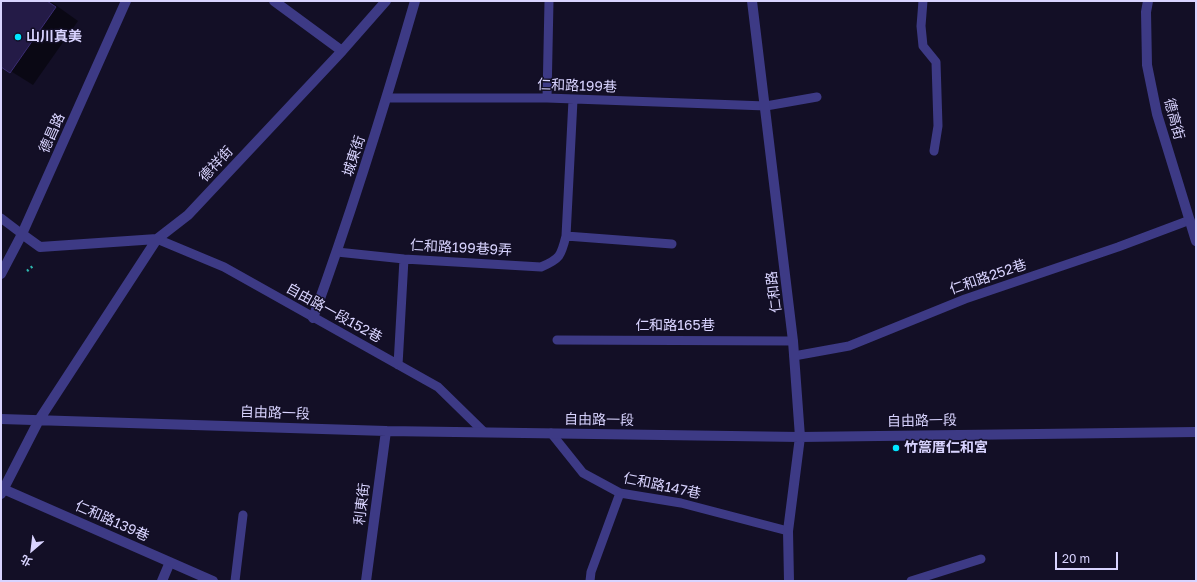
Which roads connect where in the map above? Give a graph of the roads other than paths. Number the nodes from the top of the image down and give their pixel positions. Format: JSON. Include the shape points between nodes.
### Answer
{"nodes":[{"id":1,"x":126,"y":1,"type":"edge"},
{"id":2,"x":274,"y":1,"type":"edge"},
{"id":3,"x":386,"y":1,"type":"edge"},
{"id":4,"x":415,"y":1,"type":"edge"},
{"id":5,"x":549,"y":1,"type":"edge"},
{"id":6,"x":752,"y":1,"type":"edge"},
{"id":7,"x":923,"y":1,"type":"edge"},
{"id":8,"x":1148,"y":1,"type":"edge"},
{"id":9,"x":342,"y":50,"type":"junction"},
{"id":10,"x":817,"y":97,"type":"dead end"},
{"id":11,"x":387,"y":98,"type":"junction"},
{"id":12,"x":547,"y":98,"type":"junction"},
{"id":13,"x":573,"y":100,"type":"junction"},
{"id":14,"x":766,"y":106,"type":"junction"},
{"id":15,"x":934,"y":151,"type":"dead end"},
{"id":16,"x":1,"y":218,"type":"edge"},
{"id":17,"x":1190,"y":220,"type":"junction"},
{"id":18,"x":22,"y":234,"type":"junction"},
{"id":19,"x":566,"y":236,"type":"junction"},
{"id":20,"x":157,"y":239,"type":"junction"},
{"id":21,"x":1196,"y":241,"type":"edge"},
{"id":22,"x":672,"y":244,"type":"dead end"},
{"id":23,"x":337,"y":252,"type":"junction"},
{"id":24,"x":404,"y":259,"type":"junction"},
{"id":25,"x":1,"y":274,"type":"edge"},
{"id":26,"x":313,"y":318,"type":"junction"},
{"id":27,"x":557,"y":340,"type":"dead end"},
{"id":28,"x":793,"y":341,"type":"junction"},
{"id":29,"x":794,"y":356,"type":"junction"},
{"id":30,"x":398,"y":365,"type":"junction"},
{"id":31,"x":1,"y":419,"type":"edge"},
{"id":32,"x":39,"y":420,"type":"junction"},
{"id":33,"x":386,"y":431,"type":"junction"},
{"id":34,"x":484,"y":432,"type":"junction"},
{"id":35,"x":1196,"y":432,"type":"edge"},
{"id":36,"x":551,"y":433,"type":"junction"},
{"id":37,"x":800,"y":437,"type":"junction"},
{"id":38,"x":2,"y":490,"type":"edge"},
{"id":39,"x":620,"y":494,"type":"junction"},
{"id":40,"x":243,"y":515,"type":"dead end"},
{"id":41,"x":788,"y":531,"type":"junction"},
{"id":42,"x":981,"y":559,"type":"dead end"},
{"id":43,"x":170,"y":562,"type":"junction"},
{"id":44,"x":162,"y":581,"type":"edge"},
{"id":45,"x":213,"y":581,"type":"edge"},
{"id":46,"x":235,"y":581,"type":"edge"},
{"id":47,"x":366,"y":581,"type":"edge"},
{"id":48,"x":590,"y":581,"type":"edge"},
{"id":49,"x":789,"y":581,"type":"edge"},
{"id":50,"x":911,"y":581,"type":"edge"}],
"edges":[{"from":1,"to":18,"type":"street","name":"德昌路"},
{"from":2,"to":9,"type":"street"},
{"from":3,"to":9,"type":"street","name":"德祥街"},
{"from":4,"to":11,"type":"street","name":"城東街"},
{"from":5,"to":12,"type":"lane"},
{"from":6,"to":14,"type":"street","name":"仁和路"},
{"from":7,"to":15,"type":"lane","via":[[923,46],[936,62],[938,126]]},
{"from":8,"to":17,"type":"street","name":"德高街","via":[[1147,65],[1157,114]]},
{"from":9,"to":20,"type":"street","name":"德祥街","via":[[188,215]]},
{"from":10,"to":14,"type":"lane","name":"仁和路199巷"},
{"from":11,"to":12,"type":"lane","name":"仁和路199巷"},
{"from":11,"to":23,"type":"street","name":"城東街"},
{"from":12,"to":13,"type":"lane","name":"仁和路199巷"},
{"from":13,"to":14,"type":"lane","name":"仁和路199巷"},
{"from":13,"to":19,"type":"lane","name":"仁和路199巷9弄"},
{"from":14,"to":28,"type":"street","name":"仁和路"},
{"from":16,"to":18,"type":"lane"},
{"from":17,"to":21,"type":"street","name":"德高街"},
{"from":17,"to":29,"type":"lane","name":"仁和路252巷","via":[[965,299],[849,346]]},
{"from":18,"to":20,"type":"street","via":[[40,247]]},
{"from":18,"to":25,"type":"street","name":"德昌路"},
{"from":19,"to":22,"type":"lane"},
{"from":19,"to":24,"type":"lane","name":"仁和路199巷9弄","via":[[562,252],[552,262],[540,267]]},
{"from":20,"to":26,"type":"lane","name":"自由路一段152巷","via":[[224,267]]},
{"from":20,"to":32,"type":"street"},
{"from":23,"to":24,"type":"lane","name":"仁和路199巷9弄"},
{"from":23,"to":26,"type":"street","name":"城東街"},
{"from":24,"to":30,"type":"lane"},
{"from":26,"to":30,"type":"lane","name":"自由路一段152巷"},
{"from":27,"to":28,"type":"lane","name":"仁和路165巷"},
{"from":28,"to":29,"type":"street","name":"仁和路"},
{"from":29,"to":37,"type":"street","name":"仁和路"},
{"from":30,"to":34,"type":"lane","name":"自由路一段152巷","via":[[438,387]]},
{"from":31,"to":32,"type":"street","name":"自由路一段"},
{"from":32,"to":33,"type":"street","name":"自由路一段"},
{"from":32,"to":38,"type":"street"},
{"from":33,"to":34,"type":"street","name":"自由路一段"},
{"from":33,"to":47,"type":"street","name":"利東街"},
{"from":34,"to":36,"type":"street","name":"自由路一段"},
{"from":35,"to":37,"type":"street","name":"自由路一段"},
{"from":36,"to":37,"type":"street","name":"自由路一段"},
{"from":36,"to":39,"type":"lane","name":"仁和路147巷","via":[[583,474]]},
{"from":37,"to":41,"type":"street","name":"仁和路"},
{"from":38,"to":43,"type":"street","name":"仁和路139巷"},
{"from":39,"to":41,"type":"lane","name":"仁和路147巷","via":[[681,503]]},
{"from":39,"to":48,"type":"lane"},
{"from":40,"to":46,"type":"lane"},
{"from":41,"to":49,"type":"street","name":"仁和路"},
{"from":42,"to":50,"type":"lane"},
{"from":43,"to":44,"type":"street"},
{"from":43,"to":45,"type":"street","name":"仁和路139巷"}]}
